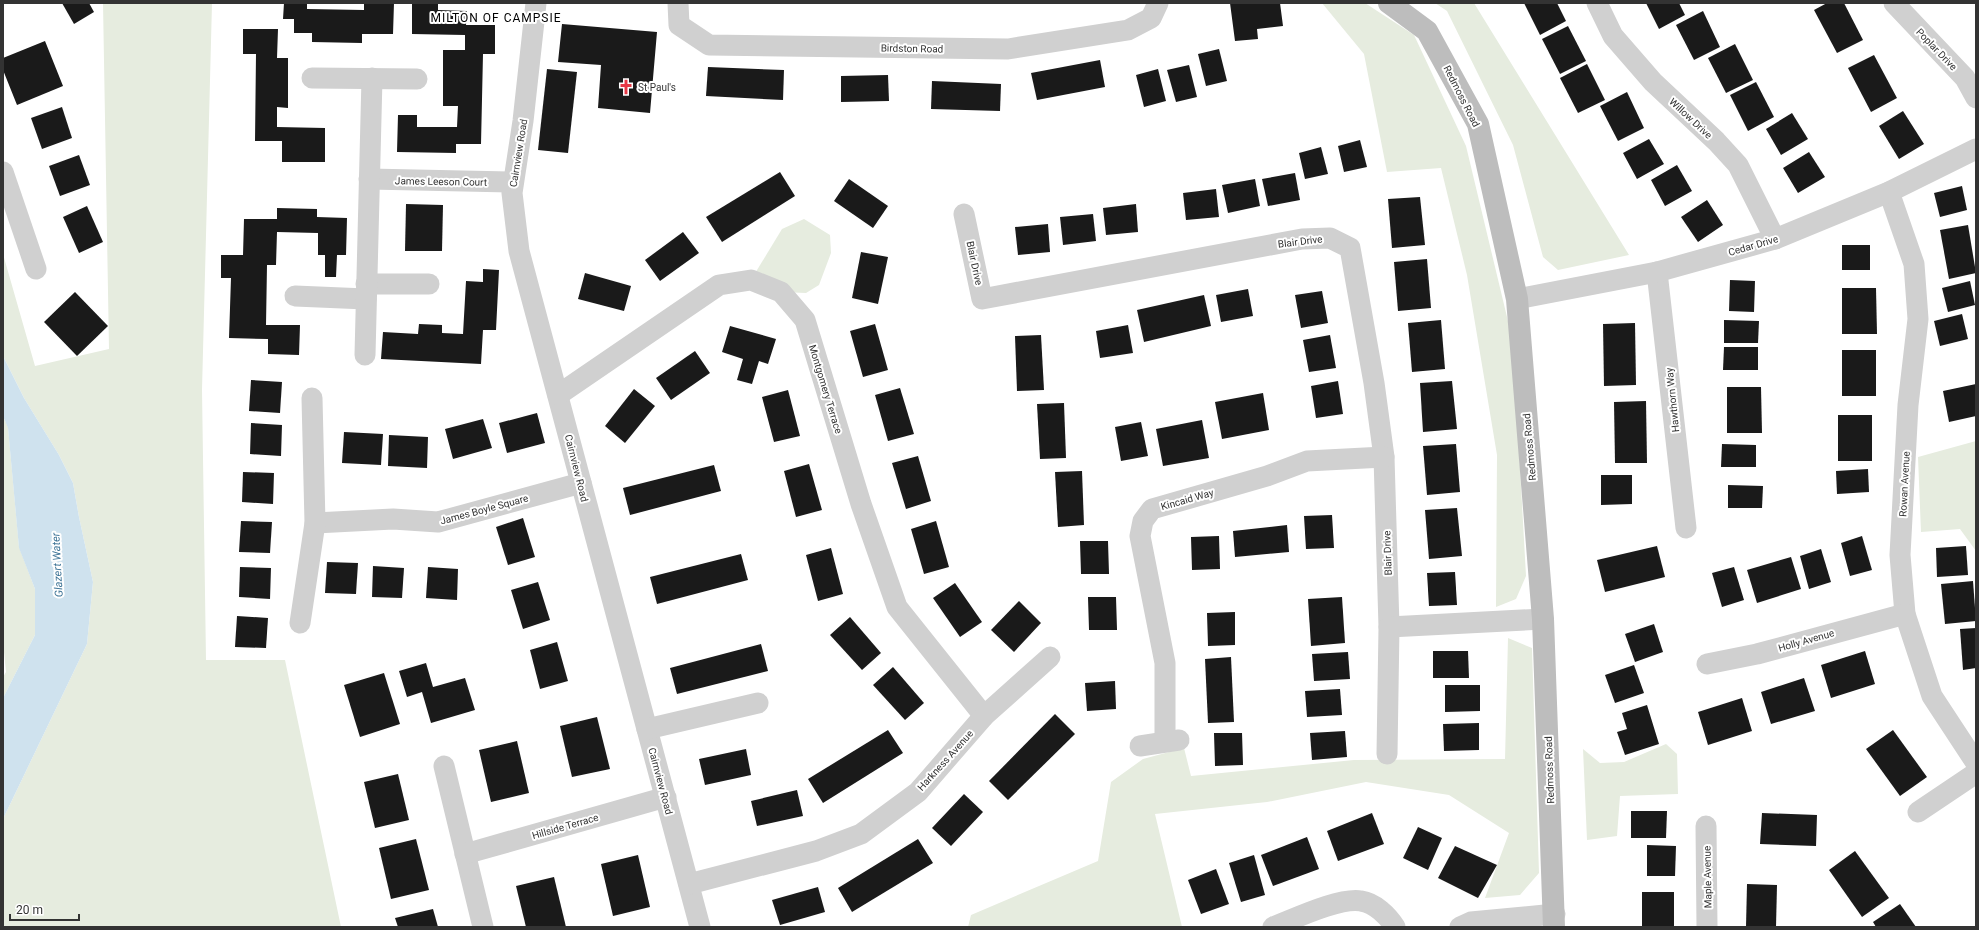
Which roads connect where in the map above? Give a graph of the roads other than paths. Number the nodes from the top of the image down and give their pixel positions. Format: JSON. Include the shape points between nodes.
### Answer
{"nodes":[{"id":1,"x":536,"y":3,"type":"edge"},
{"id":2,"x":678,"y":3,"type":"edge"},
{"id":3,"x":1158,"y":3,"type":"edge"},
{"id":4,"x":1389,"y":3,"type":"edge"},
{"id":5,"x":1597,"y":3,"type":"edge"},
{"id":6,"x":1894,"y":3,"type":"edge"},
{"id":7,"x":312,"y":78,"type":"dead end"},
{"id":8,"x":372,"y":78,"type":"junction"},
{"id":9,"x":417,"y":79,"type":"dead end"},
{"id":10,"x":1976,"y":98,"type":"edge"},
{"id":11,"x":1976,"y":149,"type":"edge"},
{"id":12,"x":3,"y":172,"type":"edge"},
{"id":13,"x":369,"y":179,"type":"junction"},
{"id":14,"x":513,"y":182,"type":"junction"},
{"id":15,"x":1889,"y":192,"type":"junction"},
{"id":16,"x":964,"y":214,"type":"dead end"},
{"id":17,"x":1775,"y":239,"type":"junction"},
{"id":18,"x":36,"y":269,"type":"dead end"},
{"id":19,"x":1657,"y":272,"type":"junction"},
{"id":20,"x":430,"y":284,"type":"dead end"},
{"id":21,"x":366,"y":292,"type":"junction"},
{"id":22,"x":295,"y":296,"type":"dead end"},
{"id":23,"x":1517,"y":299,"type":"junction"},
{"id":24,"x":365,"y":355,"type":"dead end"},
{"id":25,"x":558,"y":395,"type":"junction"},
{"id":26,"x":312,"y":398,"type":"dead end"},
{"id":27,"x":1384,"y":457,"type":"junction"},
{"id":28,"x":581,"y":483,"type":"junction"},
{"id":29,"x":315,"y":524,"type":"junction"},
{"id":30,"x":1686,"y":528,"type":"dead end"},
{"id":31,"x":1905,"y":614,"type":"junction"},
{"id":32,"x":1543,"y":619,"type":"junction"},
{"id":33,"x":300,"y":623,"type":"dead end"},
{"id":34,"x":1389,"y":627,"type":"junction"},
{"id":35,"x":1050,"y":657,"type":"dead end"},
{"id":36,"x":1706,"y":664,"type":"dead end"},
{"id":37,"x":758,"y":703,"type":"dead end"},
{"id":38,"x":984,"y":716,"type":"junction"},
{"id":39,"x":647,"y":729,"type":"junction"},
{"id":40,"x":1140,"y":746,"type":"dead end"},
{"id":41,"x":1388,"y":754,"type":"dead end"},
{"id":42,"x":1976,"y":763,"type":"edge"},
{"id":43,"x":444,"y":766,"type":"dead end"},
{"id":44,"x":1976,"y":773,"type":"edge"},
{"id":45,"x":666,"y":797,"type":"junction"},
{"id":46,"x":1918,"y":812,"type":"dead end"},
{"id":47,"x":1706,"y":826,"type":"dead end"},
{"id":48,"x":465,"y":854,"type":"junction"},
{"id":49,"x":689,"y":884,"type":"junction"},
{"id":50,"x":1554,"y":920,"type":"edge"},
{"id":51,"x":483,"y":927,"type":"edge"},
{"id":52,"x":700,"y":927,"type":"edge"},
{"id":53,"x":1273,"y":927,"type":"edge"},
{"id":54,"x":1395,"y":927,"type":"edge"},
{"id":55,"x":1460,"y":927,"type":"edge"},
{"id":56,"x":1708,"y":927,"type":"edge"}],
"edges":[{"from":1,"to":14,"type":"street","name":"Cairnview Road","via":[[523,120]]},
{"from":2,"to":3,"type":"street","name":"Birdston Road","via":[[679,25],[709,45],[1008,49],[1128,30],[1151,18]]},
{"from":4,"to":23,"type":"street","name":"Redmoss Road","via":[[1427,31],[1478,124]]},
{"from":5,"to":17,"type":"street","name":"Willow Drive","via":[[1613,36],[1653,82],[1738,165]]},
{"from":6,"to":10,"type":"street","name":"Poplar Drive","via":[[1965,78]]},
{"from":7,"to":8,"type":"street"},
{"from":8,"to":9,"type":"street"},
{"from":8,"to":13,"type":"street"},
{"from":11,"to":15,"type":"street","name":"Cedar Drive"},
{"from":12,"to":18,"type":"street"},
{"from":13,"to":14,"type":"street","name":"James Leeson Court"},
{"from":13,"to":21,"type":"street"},
{"from":14,"to":25,"type":"street","name":"Cairnview Road","via":[[519,251]]},
{"from":15,"to":17,"type":"street","name":"Cedar Drive"},
{"from":15,"to":31,"type":"street","name":"Rowan Avenue","via":[[1914,264],[1918,319],[1908,405],[1900,555]]},
{"from":16,"to":27,"type":"street","name":"Blair Drive","via":[[982,299],[1302,239],[1330,238],[1350,248],[1374,383]]},
{"from":17,"to":19,"type":"street","name":"Cedar Drive"},
{"from":19,"to":23,"type":"street","name":"Cedar Drive"},
{"from":19,"to":30,"type":"street","name":"Hawthorn Way"},
{"from":20,"to":21,"type":"street"},
{"from":21,"to":22,"type":"street"},
{"from":21,"to":24,"type":"street"},
{"from":23,"to":32,"type":"street","name":"Redmoss Road"},
{"from":25,"to":28,"type":"street","name":"Cairnview Road"},
{"from":25,"to":38,"type":"street","name":"Montgomery Terrace","via":[[718,285],[751,280],[781,292],[805,320],[861,504],[897,607]]},
{"from":26,"to":29,"type":"street"},
{"from":27,"to":34,"type":"street","name":"Blair Drive"},
{"from":27,"to":40,"type":"street","name":"Kincaid Way","via":[[1307,461],[1267,476],[1152,509],[1143,521],[1140,536],[1165,663],[1172,741]]},
{"from":28,"to":29,"type":"street","name":"James Boyle Square","via":[[438,522],[393,519]]},
{"from":28,"to":39,"type":"street","name":"Cairnview Road"},
{"from":29,"to":33,"type":"street"},
{"from":31,"to":36,"type":"street","name":"Holly Avenue","via":[[1757,654]]},
{"from":31,"to":42,"type":"street","name":"Rowan Avenue","via":[[1932,696]]},
{"from":32,"to":34,"type":"street"},
{"from":32,"to":50,"type":"street","name":"Redmoss Road"},
{"from":34,"to":41,"type":"street","name":"Blair Drive"},
{"from":35,"to":38,"type":"street","name":"Harkness Avenue"},
{"from":37,"to":39,"type":"street"},
{"from":38,"to":49,"type":"street","name":"Harkness Avenue","via":[[918,792],[861,834],[816,851]]},
{"from":39,"to":45,"type":"street","name":"Cairnview Road"},
{"from":43,"to":48,"type":"street"},
{"from":44,"to":46,"type":"street"},
{"from":45,"to":48,"type":"street","name":"Hillside Terrace"},
{"from":45,"to":49,"type":"street","name":"Cairnview Road"},
{"from":47,"to":56,"type":"street","name":"Maple Avenue"},
{"from":48,"to":51,"type":"street"},
{"from":49,"to":52,"type":"street","name":"Cairnview Road"},
{"from":50,"to":55,"type":"street","via":[[1471,922]]},
{"from":53,"to":54,"type":"street","via":[[1341,902],[1362,901],[1380,909]]}]}
